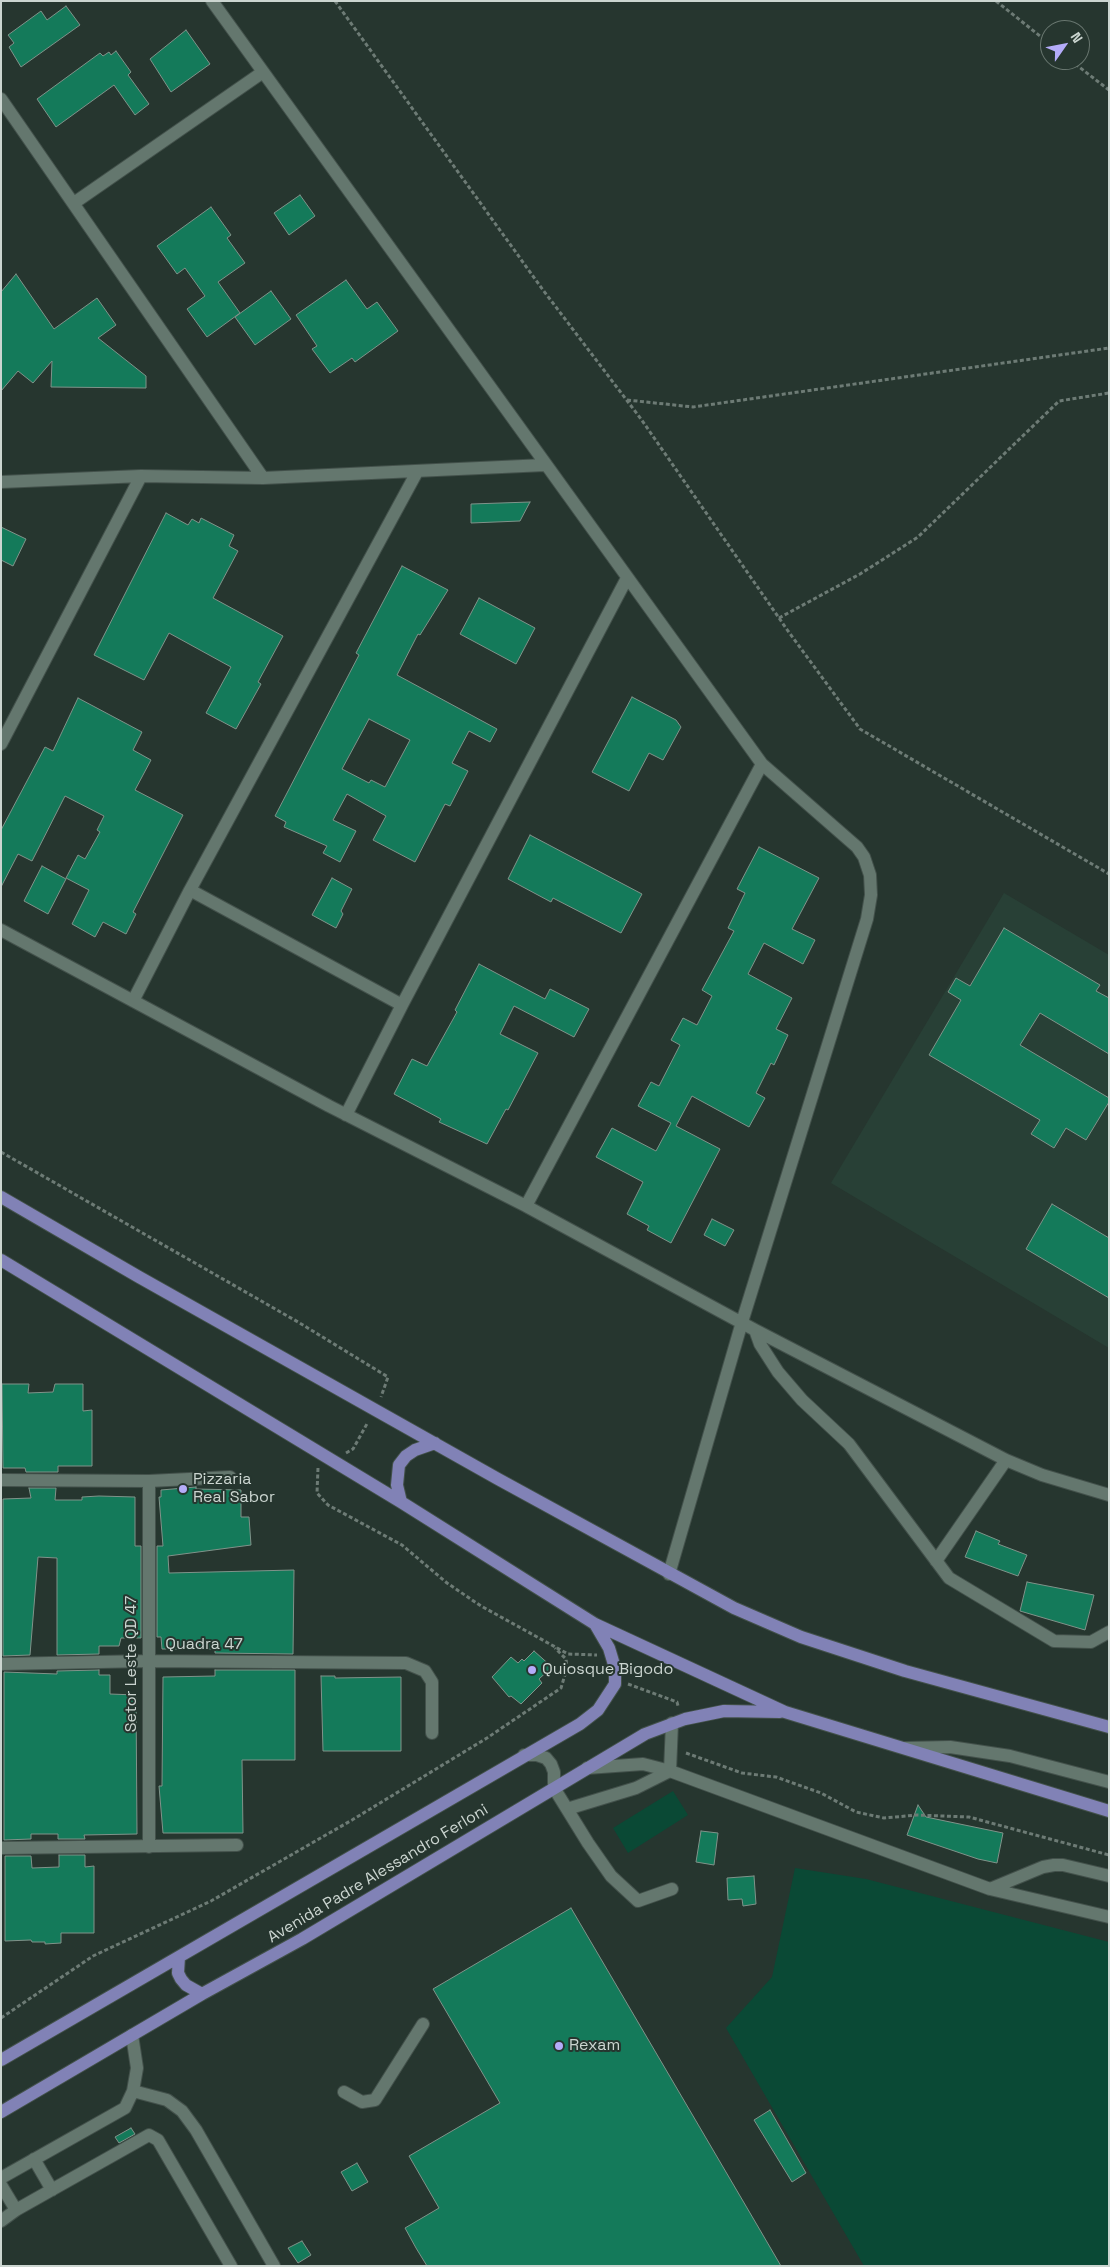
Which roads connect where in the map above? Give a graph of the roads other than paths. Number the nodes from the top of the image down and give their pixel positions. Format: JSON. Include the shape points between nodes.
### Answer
{"nodes":[{"id":1,"x":212,"y":1,"type":"edge"},
{"id":2,"x":263,"y":72,"type":"junction"},
{"id":3,"x":1,"y":99,"type":"edge"},
{"id":4,"x":74,"y":204,"type":"junction"},
{"id":5,"x":545,"y":465,"type":"junction"},
{"id":6,"x":417,"y":472,"type":"junction"},
{"id":7,"x":141,"y":476,"type":"junction"},
{"id":8,"x":263,"y":478,"type":"junction"},
{"id":9,"x":1,"y":482,"type":"edge"},
{"id":10,"x":627,"y":578,"type":"junction"},
{"id":11,"x":1,"y":744,"type":"edge"},
{"id":12,"x":762,"y":764,"type":"junction"},
{"id":13,"x":190,"y":890,"type":"junction"},
{"id":14,"x":1,"y":930,"type":"edge"},
{"id":15,"x":133,"y":1001,"type":"junction"},
{"id":16,"x":402,"y":1005,"type":"junction"},
{"id":17,"x":346,"y":1115,"type":"junction"},
{"id":18,"x":1,"y":1197,"type":"edge"},
{"id":19,"x":526,"y":1206,"type":"junction"},
{"id":20,"x":1,"y":1260,"type":"edge"},
{"id":21,"x":742,"y":1322,"type":"junction"},
{"id":22,"x":755,"y":1330,"type":"junction"},
{"id":23,"x":435,"y":1443,"type":"junction"},
{"id":24,"x":1006,"y":1460,"type":"junction"},
{"id":25,"x":230,"y":1477,"type":"dead end"},
{"id":26,"x":1,"y":1480,"type":"edge"},
{"id":27,"x":148,"y":1481,"type":"junction"},
{"id":28,"x":1108,"y":1496,"type":"edge"},
{"id":29,"x":401,"y":1502,"type":"junction"},
{"id":30,"x":936,"y":1561,"type":"junction"},
{"id":31,"x":669,"y":1574,"type":"junction"},
{"id":32,"x":595,"y":1624,"type":"junction"},
{"id":33,"x":1109,"y":1632,"type":"edge"},
{"id":34,"x":147,"y":1661,"type":"junction"},
{"id":35,"x":1,"y":1664,"type":"edge"},
{"id":36,"x":785,"y":1712,"type":"junction"},
{"id":37,"x":678,"y":1721,"type":"junction"},
{"id":38,"x":1109,"y":1727,"type":"edge"},
{"id":39,"x":432,"y":1733,"type":"dead end"},
{"id":40,"x":903,"y":1748,"type":"junction"},
{"id":41,"x":524,"y":1755,"type":"junction"},
{"id":42,"x":586,"y":1768,"type":"junction"},
{"id":43,"x":670,"y":1771,"type":"junction"},
{"id":44,"x":1109,"y":1782,"type":"edge"},
{"id":45,"x":554,"y":1788,"type":"junction"},
{"id":46,"x":567,"y":1809,"type":"junction"},
{"id":47,"x":1109,"y":1811,"type":"edge"},
{"id":48,"x":237,"y":1845,"type":"dead end"},
{"id":49,"x":149,"y":1847,"type":"junction"},
{"id":50,"x":1,"y":1848,"type":"edge"},
{"id":51,"x":1109,"y":1876,"type":"edge"},
{"id":52,"x":672,"y":1889,"type":"dead end"},
{"id":53,"x":990,"y":1889,"type":"junction"},
{"id":54,"x":1109,"y":1917,"type":"edge"},
{"id":55,"x":178,"y":1957,"type":"junction"},
{"id":56,"x":202,"y":1994,"type":"junction"},
{"id":57,"x":423,"y":2024,"type":"dead end"},
{"id":58,"x":132,"y":2035,"type":"junction"},
{"id":59,"x":1,"y":2060,"type":"edge"},
{"id":60,"x":133,"y":2091,"type":"junction"},
{"id":61,"x":344,"y":2092,"type":"dead end"},
{"id":62,"x":1,"y":2112,"type":"edge"},
{"id":63,"x":34,"y":2159,"type":"junction"},
{"id":64,"x":1,"y":2178,"type":"edge"},
{"id":65,"x":1,"y":2186,"type":"edge"},
{"id":66,"x":52,"y":2190,"type":"junction"},
{"id":67,"x":16,"y":2210,"type":"junction"},
{"id":68,"x":1,"y":2221,"type":"edge"},
{"id":69,"x":231,"y":2266,"type":"edge"},
{"id":70,"x":274,"y":2266,"type":"edge"}],
"edges":[{"from":1,"to":2,"type":"street"},
{"from":2,"to":4,"type":"street"},
{"from":2,"to":5,"type":"street"},
{"from":3,"to":4,"type":"street"},
{"from":4,"to":8,"type":"street"},
{"from":5,"to":6,"type":"street"},
{"from":5,"to":10,"type":"street"},
{"from":6,"to":8,"type":"street"},
{"from":6,"to":13,"type":"street"},
{"from":7,"to":8,"type":"street"},
{"from":7,"to":9,"type":"street"},
{"from":7,"to":11,"type":"street"},
{"from":10,"to":12,"type":"street"},
{"from":10,"to":16,"type":"street"},
{"from":12,"to":19,"type":"street"},
{"from":12,"to":21,"type":"street","via":[[858,847],[870,875],[871,895],[867,919]]},
{"from":13,"to":15,"type":"street"},
{"from":13,"to":16,"type":"street"},
{"from":14,"to":15,"type":"street"},
{"from":15,"to":17,"type":"street"},
{"from":16,"to":17,"type":"street"},
{"from":17,"to":19,"type":"street"},
{"from":18,"to":23,"type":"main road"},
{"from":19,"to":21,"type":"street"},
{"from":20,"to":29,"type":"main road"},
{"from":21,"to":22,"type":"street"},
{"from":21,"to":31,"type":"street"},
{"from":22,"to":24,"type":"street"},
{"from":22,"to":30,"type":"street","via":[[778,1372],[802,1400],[849,1444]]},
{"from":23,"to":29,"type":"main road","via":[[415,1450],[399,1465],[396,1485]]},
{"from":23,"to":31,"type":"main road"},
{"from":24,"to":28,"type":"street","via":[[1042,1476]]},
{"from":24,"to":30,"type":"street"},
{"from":25,"to":27,"type":"street"},
{"from":26,"to":27,"type":"street"},
{"from":27,"to":34,"type":"street","name":"Setor Leste QD 47"},
{"from":29,"to":32,"type":"main road"},
{"from":30,"to":33,"type":"street","via":[[949,1578],[1054,1641],[1091,1642]]},
{"from":31,"to":38,"type":"main road","via":[[734,1608],[801,1637],[905,1671]]},
{"from":32,"to":36,"type":"main road"},
{"from":32,"to":41,"type":"main road","name":"Avenida Padre Alessandro Ferloni","via":[[609,1648],[615,1668],[615,1680],[608,1697],[580,1724]]},
{"from":34,"to":35,"type":"street","name":"Quadra 47"},
{"from":34,"to":39,"type":"street","name":"Quadra 47","via":[[406,1663],[425,1670],[432,1682]]},
{"from":34,"to":49,"type":"street","name":"Setor Leste QD 47"},
{"from":36,"to":37,"type":"main road","name":"Avenida Padre Alessandro Ferloni","via":[[724,1711]]},
{"from":36,"to":40,"type":"main road"},
{"from":37,"to":42,"type":"main road","name":"Avenida Padre Alessandro Ferloni","via":[[645,1734]]},
{"from":37,"to":43,"type":"street","via":[[671,1748]]},
{"from":40,"to":44,"type":"street","via":[[950,1747],[1010,1756]]},
{"from":40,"to":47,"type":"main road"},
{"from":41,"to":45,"type":"street","via":[[546,1758],[554,1772]]},
{"from":41,"to":55,"type":"main road","name":"Avenida Padre Alessandro Ferloni"},
{"from":42,"to":43,"type":"street","via":[[642,1764]]},
{"from":42,"to":45,"type":"main road","name":"Avenida Padre Alessandro Ferloni"},
{"from":43,"to":46,"type":"street","via":[[636,1788]]},
{"from":43,"to":53,"type":"street"},
{"from":45,"to":46,"type":"street"},
{"from":45,"to":56,"type":"main road","name":"Avenida Padre Alessandro Ferloni","via":[[302,1939]]},
{"from":46,"to":52,"type":"street","via":[[611,1876],[638,1901]]},
{"from":48,"to":49,"type":"street"},
{"from":49,"to":50,"type":"street"},
{"from":51,"to":53,"type":"street","via":[[1054,1865]]},
{"from":53,"to":54,"type":"street"},
{"from":55,"to":56,"type":"main road","via":[[181,1980]]},
{"from":55,"to":59,"type":"main road","name":"Avenida Padre Alessandro Ferloni"},
{"from":56,"to":58,"type":"main road","name":"Avenida Padre Alessandro Ferloni"},
{"from":57,"to":61,"type":"street","via":[[375,2100],[362,2102]]},
{"from":58,"to":60,"type":"street","via":[[137,2068]]},
{"from":58,"to":62,"type":"main road","name":"Avenida Padre Alessandro Ferloni"},
{"from":60,"to":63,"type":"street","via":[[125,2108]]},
{"from":60,"to":70,"type":"street","via":[[167,2100],[182,2111]]},
{"from":63,"to":64,"type":"street"},
{"from":63,"to":66,"type":"street"},
{"from":65,"to":67,"type":"street"},
{"from":66,"to":67,"type":"street"},
{"from":66,"to":69,"type":"street","via":[[149,2135],[158,2140]]},
{"from":67,"to":68,"type":"street"}]}
